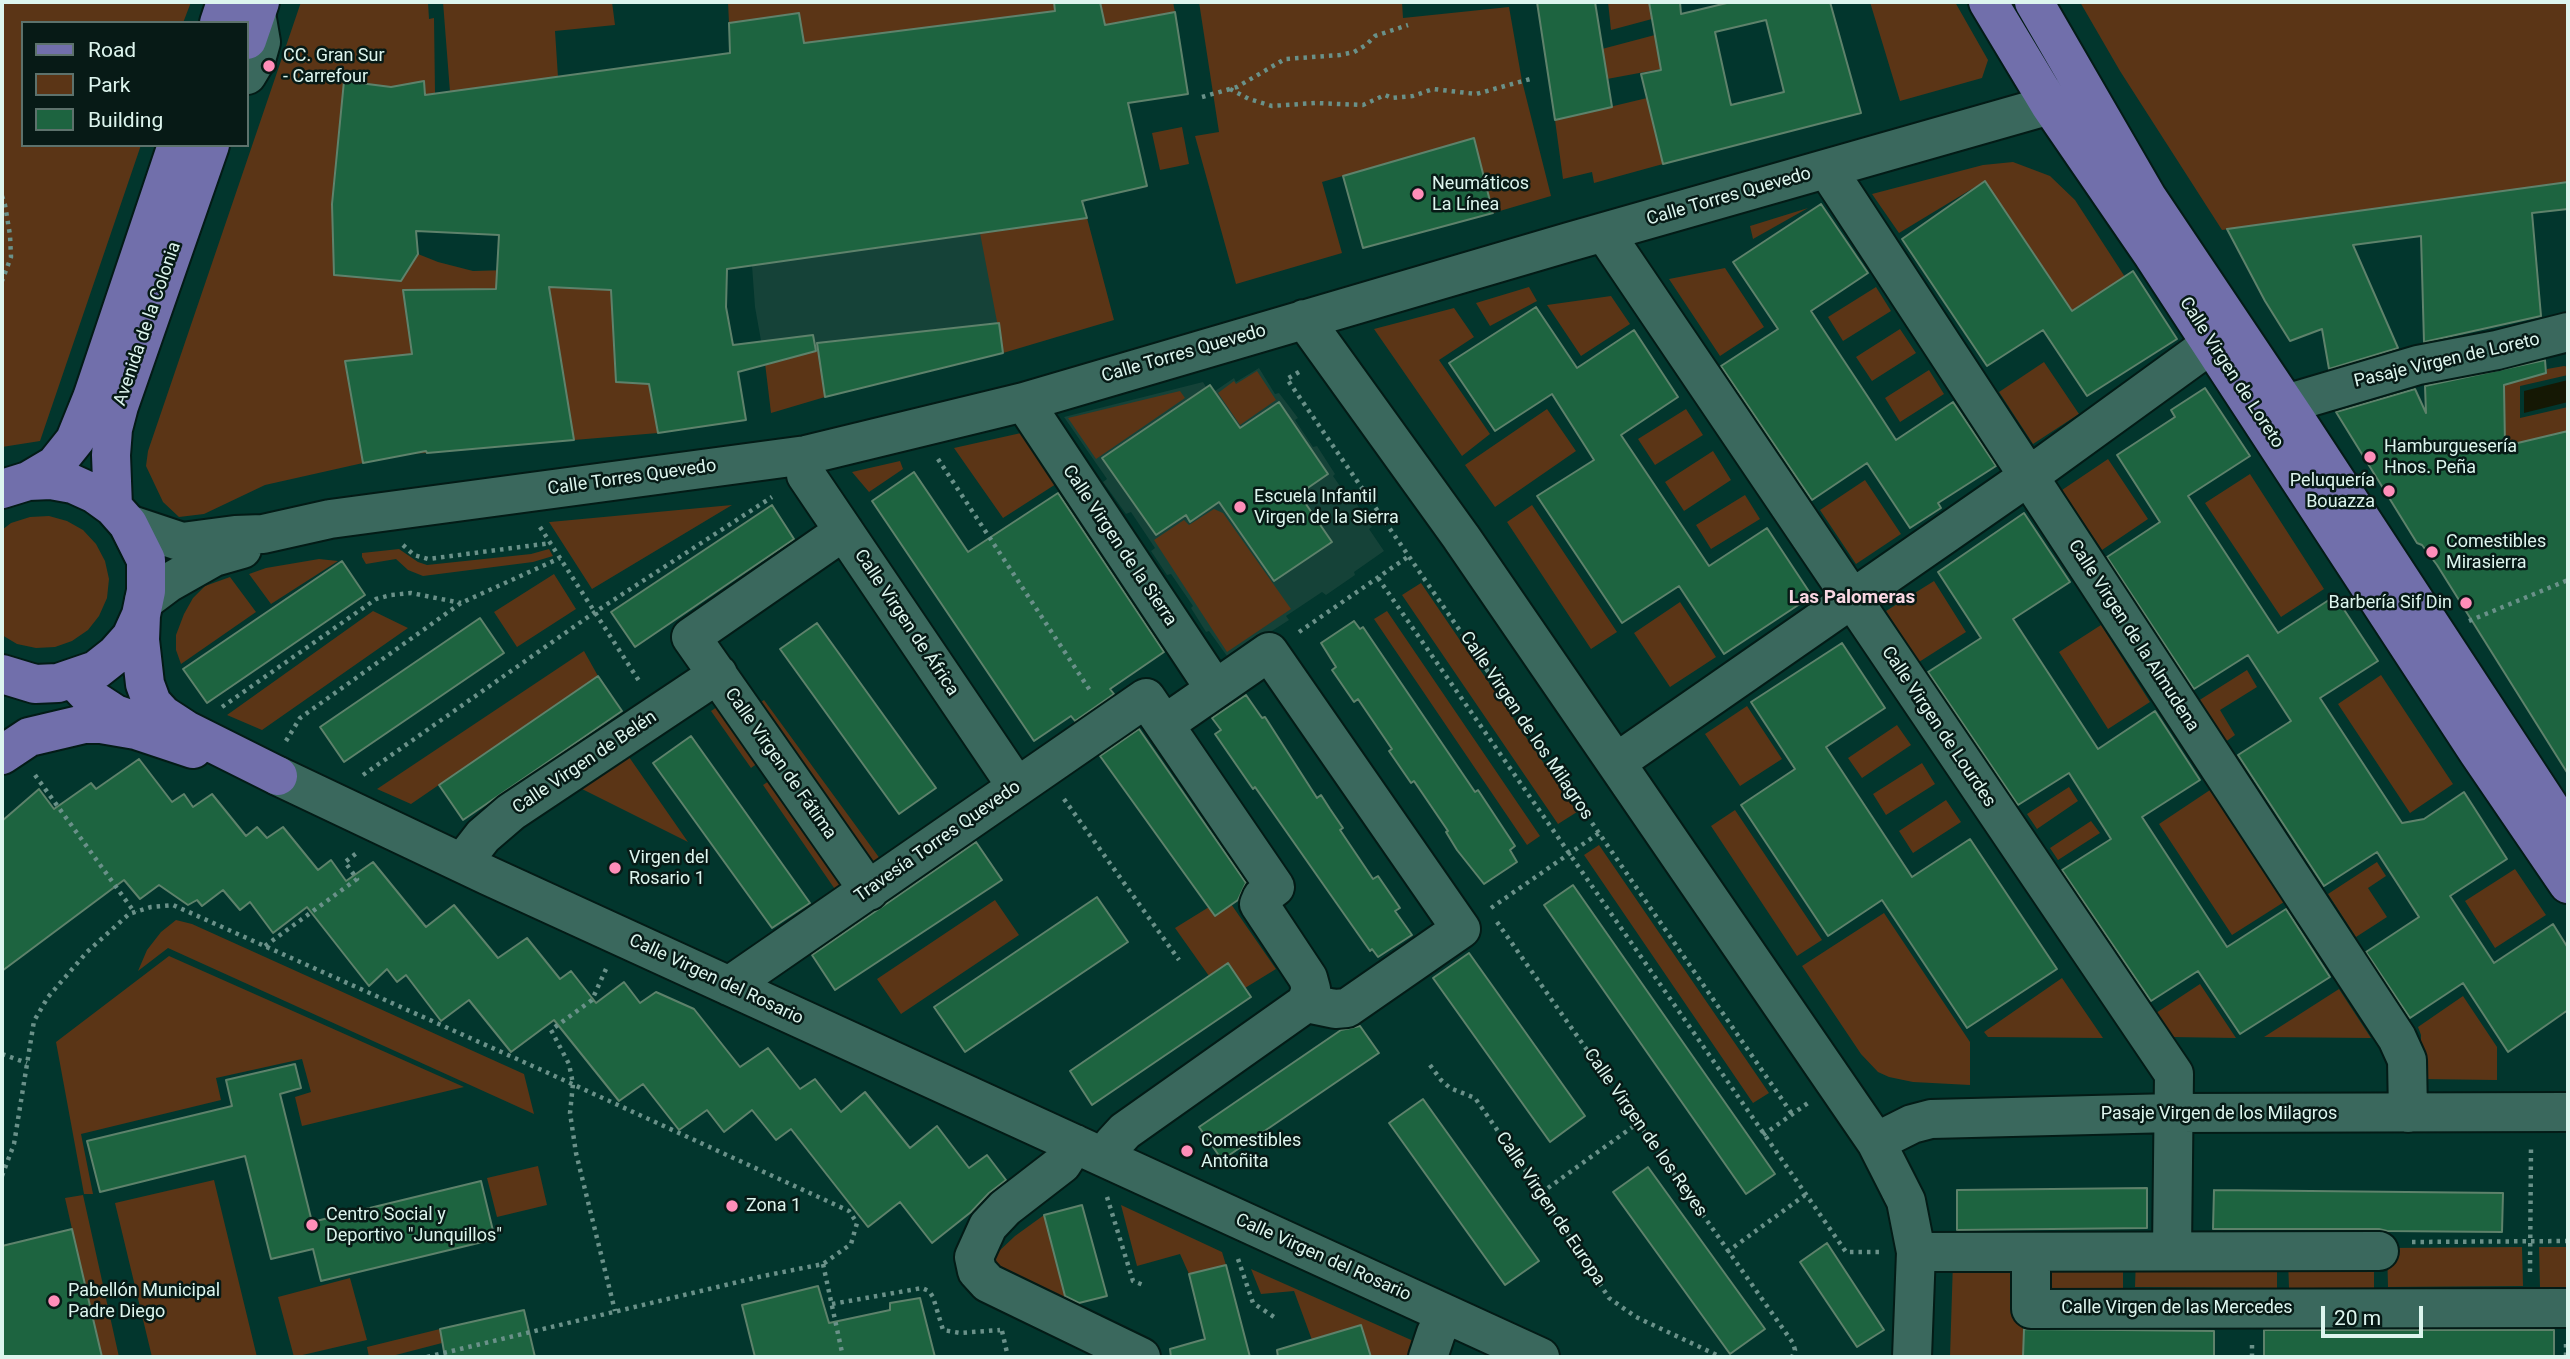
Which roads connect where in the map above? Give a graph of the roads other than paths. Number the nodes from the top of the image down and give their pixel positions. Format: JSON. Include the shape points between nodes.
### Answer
{"nodes":[{"id":1,"x":1988,"y":2,"type":"edge"},
{"id":2,"x":2034,"y":2,"type":"edge"},
{"id":3,"x":247,"y":14,"type":"edge"},
{"id":4,"x":225,"y":21,"type":"edge"},
{"id":5,"x":248,"y":73,"type":"edge"},
{"id":6,"x":2084,"y":87,"type":"junction"},
{"id":7,"x":2050,"y":105,"type":"junction"},
{"id":8,"x":176,"y":147,"type":"edge"},
{"id":9,"x":209,"y":147,"type":"edge"},
{"id":10,"x":1827,"y":169,"type":"junction"},
{"id":11,"x":1604,"y":232,"type":"junction"},
{"id":12,"x":1304,"y":318,"type":"junction"},
{"id":13,"x":2568,"y":332,"type":"edge"},
{"id":14,"x":2211,"y":344,"type":"junction"},
{"id":15,"x":1024,"y":402,"type":"junction"},
{"id":16,"x":2286,"y":404,"type":"junction"},
{"id":17,"x":806,"y":465,"type":"junction"},
{"id":18,"x":2029,"y":476,"type":"junction"},
{"id":19,"x":15,"y":485,"type":"edge"},
{"id":20,"x":121,"y":516,"type":"junction"},
{"id":21,"x":844,"y":531,"type":"junction"},
{"id":22,"x":263,"y":534,"type":"junction"},
{"id":23,"x":1852,"y":598,"type":"junction"},
{"id":24,"x":143,"y":608,"type":"junction"},
{"id":25,"x":2,"y":674,"type":"edge"},
{"id":26,"x":718,"y":674,"type":"junction"},
{"id":27,"x":66,"y":682,"type":"junction"},
{"id":28,"x":1215,"y":690,"type":"junction"},
{"id":29,"x":1155,"y":711,"type":"junction"},
{"id":30,"x":10,"y":755,"type":"edge"},
{"id":31,"x":1617,"y":762,"type":"junction"},
{"id":32,"x":278,"y":776,"type":"junction"},
{"id":33,"x":1022,"y":776,"type":"junction"},
{"id":34,"x":2568,"y":835,"type":"edge"},
{"id":35,"x":462,"y":863,"type":"junction"},
{"id":36,"x":2568,"y":884,"type":"edge"},
{"id":37,"x":869,"y":891,"type":"junction"},
{"id":38,"x":729,"y":986,"type":"junction"},
{"id":39,"x":1306,"y":1003,"type":"junction"},
{"id":40,"x":2408,"y":1113,"type":"junction"},
{"id":41,"x":2550,"y":1113,"type":"edge"},
{"id":42,"x":2173,"y":1114,"type":"junction"},
{"id":43,"x":1875,"y":1142,"type":"junction"},
{"id":44,"x":1090,"y":1151,"type":"junction"},
{"id":45,"x":2172,"y":1251,"type":"junction"},
{"id":46,"x":2379,"y":1251,"type":"road end"},
{"id":47,"x":1916,"y":1252,"type":"junction"},
{"id":48,"x":2031,"y":1252,"type":"junction"},
{"id":49,"x":2568,"y":1308,"type":"edge"},
{"id":50,"x":1446,"y":1314,"type":"junction"},
{"id":51,"x":1141,"y":1357,"type":"edge"},
{"id":52,"x":1428,"y":1357,"type":"edge"},
{"id":53,"x":1541,"y":1357,"type":"edge"},
{"id":54,"x":1912,"y":1357,"type":"edge"}],
"edges":[{"from":1,"to":7,"type":"main road","name":"Calle Virgen de Loreto"},
{"from":2,"to":6,"type":"main road","name":"Calle Virgen de Loreto"},
{"from":3,"to":4,"type":"main road"},
{"from":3,"to":5,"type":"street","via":[[261,42]]},
{"from":6,"to":7,"type":"street","name":"Calle Torres Quevedo"},
{"from":6,"to":16,"type":"main road","name":"Calle Virgen de Loreto","via":[[2147,197]]},
{"from":7,"to":10,"type":"street","name":"Calle Torres Quevedo"},
{"from":7,"to":14,"type":"main road","name":"Calle Virgen de Loreto"},
{"from":8,"to":19,"type":"main road","name":"Avenida de la Colonia","via":[[75,440],[55,465]]},
{"from":9,"to":20,"type":"main road","name":"Avenida de la Colonia","via":[[113,429],[111,455]]},
{"from":10,"to":11,"type":"street","name":"Calle Torres Quevedo"},
{"from":10,"to":18,"type":"street","name":"Calle Virgen de la Almudena"},
{"from":11,"to":12,"type":"street","name":"Calle Torres Quevedo"},
{"from":11,"to":23,"type":"street","name":"Calle Virgen de Lourdes"},
{"from":12,"to":15,"type":"street","name":"Calle Torres Quevedo"},
{"from":12,"to":31,"type":"street"},
{"from":13,"to":16,"type":"street","name":"Pasaje Virgen de Loreto","via":[[2418,365]]},
{"from":14,"to":18,"type":"street"},
{"from":14,"to":36,"type":"main road","name":"Calle Virgen de Loreto"},
{"from":15,"to":17,"type":"street","name":"Calle Torres Quevedo","via":[[917,428]]},
{"from":15,"to":28,"type":"street","name":"Calle Virgen de la Sierra"},
{"from":16,"to":34,"type":"main road","name":"Calle Virgen de Loreto"},
{"from":17,"to":21,"type":"street","name":"Calle Virgen de África"},
{"from":17,"to":22,"type":"street","name":"Calle Torres Quevedo","via":[[519,494],[330,519]]},
{"from":18,"to":23,"type":"street"},
{"from":18,"to":40,"type":"street","name":"Calle Virgen de la Almudena","via":[[2398,1038],[2407,1060]]},
{"from":19,"to":20,"type":"main road","via":[[51,480],[73,484],[95,494]]},
{"from":20,"to":22,"type":"street","name":"Calle Torres Quevedo","via":[[183,542]]},
{"from":20,"to":24,"type":"main road","via":[[146,560]]},
{"from":21,"to":26,"type":"street","name":"Calle Virgen de Fátima","via":[[691,637]]},
{"from":21,"to":33,"type":"street","name":"Calle Virgen de África"},
{"from":22,"to":24,"type":"street","name":"Calle Torres Quevedo","via":[[252,545],[214,557],[168,583]]},
{"from":23,"to":31,"type":"street"},
{"from":23,"to":42,"type":"street","name":"Calle Virgen de Lourdes","via":[[2174,1074]]},
{"from":24,"to":27,"type":"main road","via":[[131,637],[115,655],[96,670]]},
{"from":24,"to":32,"type":"main road","via":[[139,640],[152,703],[186,730]]},
{"from":25,"to":27,"type":"main road","via":[[35,684]]},
{"from":26,"to":35,"type":"street","name":"Calle Virgen de Belén","via":[[511,812],[482,836]]},
{"from":26,"to":37,"type":"street","name":"Calle Virgen de Fátima"},
{"from":27,"to":30,"type":"main road","via":[[36,701]]},
{"from":27,"to":32,"type":"main road","via":[[115,713]]},
{"from":28,"to":29,"type":"street","name":"Travesía Torres Quevedo"},
{"from":28,"to":39,"type":"street","name":"Travesía Torres Quevedo","via":[[1269,652],[1475,919],[1347,1008]]},
{"from":29,"to":33,"type":"street","name":"Travesía Torres Quevedo","via":[[1111,722]]},
{"from":29,"to":39,"type":"street","via":[[1273,905],[1308,978],[1311,989]]},
{"from":30,"to":32,"type":"main road","via":[[22,741],[47,731],[101,724],[136,730]]},
{"from":31,"to":43,"type":"street"},
{"from":32,"to":35,"type":"street","name":"Calle Virgen del Rosario"},
{"from":33,"to":37,"type":"street","name":"Travesía Torres Quevedo"},
{"from":35,"to":38,"type":"street","name":"Calle Virgen del Rosario"},
{"from":37,"to":38,"type":"street","name":"Travesía Torres Quevedo"},
{"from":38,"to":44,"type":"street","name":"Calle Virgen del Rosario"},
{"from":39,"to":44,"type":"street","via":[[1113,1144]]},
{"from":40,"to":41,"type":"street","name":"Pasaje Virgen de los Milagros"},
{"from":40,"to":42,"type":"street","name":"Pasaje Virgen de los Milagros"},
{"from":42,"to":43,"type":"street","name":"Pasaje Virgen de los Milagros","via":[[1931,1119]]},
{"from":42,"to":45,"type":"street","name":"Calle Virgen de Lourdes"},
{"from":43,"to":47,"type":"street","via":[[1906,1200]]},
{"from":44,"to":50,"type":"street","name":"Calle Virgen del Rosario"},
{"from":44,"to":51,"type":"street","via":[[1062,1164],[1005,1208],[989,1226],[974,1257],[977,1271],[988,1283]]},
{"from":45,"to":46,"type":"street"},
{"from":45,"to":48,"type":"street"},
{"from":47,"to":48,"type":"street"},
{"from":47,"to":54,"type":"street"},
{"from":48,"to":49,"type":"street","name":"Calle Virgen de las Mercedes","via":[[2031,1308]]},
{"from":50,"to":52,"type":"street"},
{"from":50,"to":53,"type":"street","name":"Calle Virgen del Rosario"}]}
